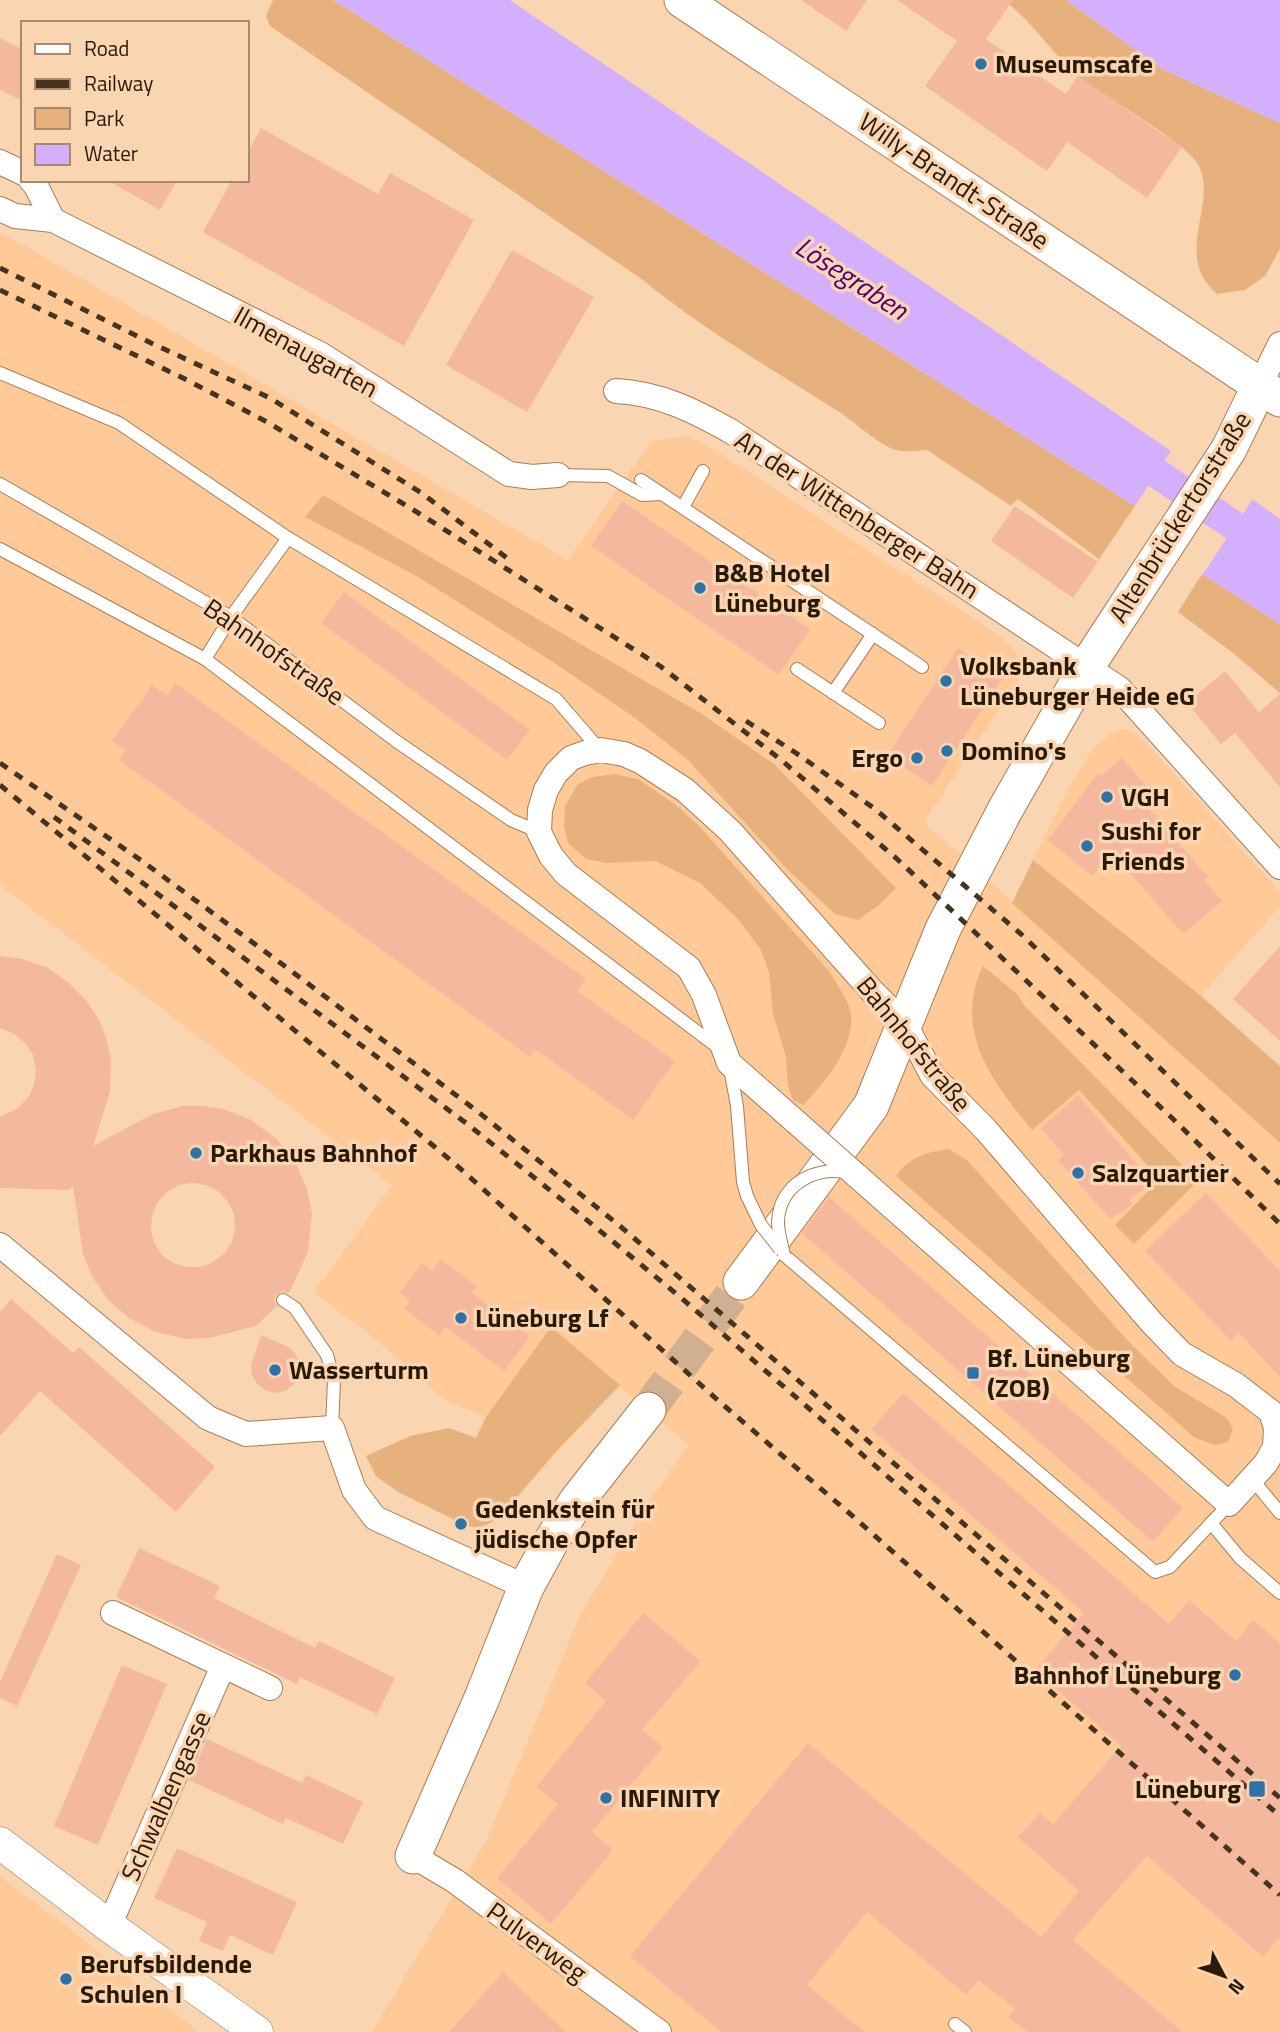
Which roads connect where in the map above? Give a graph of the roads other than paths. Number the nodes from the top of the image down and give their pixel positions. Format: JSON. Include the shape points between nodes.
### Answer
{"nodes":[{"id":1,"x":682,"y":0,"type":"edge"},
{"id":2,"x":0,"y":162,"type":"edge"},
{"id":3,"x":21,"y":172,"type":"edge"},
{"id":4,"x":32,"y":182,"type":"edge"},
{"id":5,"x":0,"y":209,"type":"edge"},
{"id":6,"x":53,"y":220,"type":"junction"},
{"id":7,"x":1280,"y":344,"type":"edge"},
{"id":8,"x":0,"y":373,"type":"edge"},
{"id":9,"x":616,"y":391,"type":"dead end"},
{"id":10,"x":1270,"y":392,"type":"edge"},
{"id":11,"x":703,"y":471,"type":"dead end"},
{"id":12,"x":558,"y":475,"type":"joint"},
{"id":13,"x":641,"y":480,"type":"dead end"},
{"id":14,"x":0,"y":484,"type":"edge"},
{"id":15,"x":662,"y":494,"type":"junction"},
{"id":16,"x":683,"y":507,"type":"junction"},
{"id":17,"x":288,"y":538,"type":"junction"},
{"id":18,"x":0,"y":549,"type":"edge"},
{"id":19,"x":231,"y":617,"type":"junction"},
{"id":20,"x":873,"y":634,"type":"junction"},
{"id":21,"x":205,"y":659,"type":"junction"},
{"id":22,"x":1087,"y":666,"type":"junction"},
{"id":23,"x":922,"y":667,"type":"dead end"},
{"id":24,"x":797,"y":669,"type":"dead end"},
{"id":25,"x":833,"y":693,"type":"junction"},
{"id":26,"x":879,"y":723,"type":"dead end"},
{"id":27,"x":601,"y":750,"type":"junction"},
{"id":28,"x":539,"y":832,"type":"junction"},
{"id":29,"x":1280,"y":867,"type":"edge"},
{"id":30,"x":905,"y":1024,"type":"junction"},
{"id":31,"x":728,"y":1058,"type":"junction"},
{"id":32,"x":856,"y":1175,"type":"junction"},
{"id":33,"x":0,"y":1245,"type":"edge"},
{"id":34,"x":784,"y":1255,"type":"junction"},
{"id":35,"x":741,"y":1282,"type":"tunnel mouth"},
{"id":36,"x":283,"y":1300,"type":"dead end"},
{"id":37,"x":648,"y":1410,"type":"tunnel mouth"},
{"id":38,"x":332,"y":1428,"type":"junction"},
{"id":39,"x":1278,"y":1449,"type":"edge"},
{"id":40,"x":1252,"y":1479,"type":"junction"},
{"id":41,"x":1229,"y":1504,"type":"junction"},
{"id":42,"x":1280,"y":1513,"type":"edge"},
{"id":43,"x":1211,"y":1523,"type":"junction"},
{"id":44,"x":526,"y":1587,"type":"junction"},
{"id":45,"x":1280,"y":1593,"type":"edge"},
{"id":46,"x":113,"y":1614,"type":"dead end"},
{"id":47,"x":223,"y":1666,"type":"junction"},
{"id":48,"x":271,"y":1688,"type":"dead end"},
{"id":49,"x":0,"y":1843,"type":"edge"},
{"id":50,"x":413,"y":1856,"type":"joint"},
{"id":51,"x":109,"y":1926,"type":"junction"},
{"id":52,"x":257,"y":2032,"type":"edge"},
{"id":53,"x":659,"y":2032,"type":"edge"}],
"edges":[{"from":1,"to":10,"type":"main road","name":"Willy-Brandt-Straße"},
{"from":2,"to":3,"type":"street"},
{"from":4,"to":6,"type":"street"},
{"from":5,"to":6,"type":"street","name":"Ilmenaugarten","via":[[15,216]]},
{"from":6,"to":12,"type":"street","name":"Ilmenaugarten","via":[[320,355],[509,474]]},
{"from":7,"to":10,"type":"street","name":"Altenbrückertorstraße"},
{"from":8,"to":17,"type":"lane","via":[[119,423]]},
{"from":9,"to":22,"type":"street","name":"An der Wittenberger Bahn","via":[[688,407],[732,432]]},
{"from":10,"to":22,"type":"main road","name":"Altenbrückertorstraße"},
{"from":11,"to":16,"type":"lane"},
{"from":12,"to":15,"type":"lane","via":[[608,476],[642,495]]},
{"from":13,"to":15,"type":"lane"},
{"from":14,"to":19,"type":"lane","name":"Bahnhofstraße"},
{"from":15,"to":16,"type":"lane"},
{"from":16,"to":20,"type":"lane"},
{"from":17,"to":19,"type":"lane"},
{"from":17,"to":27,"type":"lane","via":[[556,699]]},
{"from":18,"to":21,"type":"lane"},
{"from":19,"to":21,"type":"lane"},
{"from":19,"to":28,"type":"lane","name":"Bahnhofstraße","via":[[396,741],[510,820]]},
{"from":20,"to":23,"type":"lane"},
{"from":20,"to":25,"type":"lane"},
{"from":21,"to":31,"type":"lane"},
{"from":22,"to":29,"type":"street","name":"An der Wittenberger Bahn","via":[[1120,689]]},
{"from":22,"to":30,"type":"main road","name":"Altenbrückertorstraße","via":[[943,929]]},
{"from":24,"to":25,"type":"lane"},
{"from":25,"to":26,"type":"lane"},
{"from":27,"to":28,"type":"street","via":[[570,758],[556,773],[540,810]]},
{"from":27,"to":30,"type":"street","name":"Bahnhofstraße","via":[[640,761],[685,790],[730,831]]},
{"from":28,"to":31,"type":"street","via":[[566,874],[689,968]]},
{"from":30,"to":35,"type":"main road","name":"Altenbrückertorstraße","via":[[871,1106]]},
{"from":30,"to":39,"type":"street","name":"Bahnhofstraße","via":[[932,1075],[986,1130],[1152,1323],[1182,1354],[1236,1385],[1270,1412]]},
{"from":31,"to":32,"type":"street","bridge":true},
{"from":31,"to":34,"type":"lane","bridge":true,"via":[[743,1182],[761,1225]]},
{"from":32,"to":34,"type":"lane","bridge":true,"via":[[819,1171],[788,1191],[778,1222]]},
{"from":32,"to":41,"type":"street"},
{"from":33,"to":38,"type":"street","via":[[208,1418],[246,1434]]},
{"from":34,"to":43,"type":"lane","via":[[1155,1572],[1170,1567]]},
{"from":36,"to":38,"type":"lane","via":[[295,1308],[327,1354],[334,1380]]},
{"from":37,"to":44,"type":"main road","via":[[576,1502]]},
{"from":38,"to":44,"type":"street","via":[[354,1490],[375,1518]]},
{"from":39,"to":40,"type":"street","name":"Bahnhofstraße"},
{"from":40,"to":41,"type":"street","name":"Bahnhofstraße"},
{"from":40,"to":42,"type":"lane"},
{"from":41,"to":43,"type":"lane"},
{"from":43,"to":45,"type":"lane","via":[[1240,1558]]},
{"from":44,"to":50,"type":"main road"},
{"from":46,"to":47,"type":"street"},
{"from":47,"to":48,"type":"street"},
{"from":47,"to":51,"type":"street","name":"Schwalbengasse"},
{"from":49,"to":51,"type":"street"},
{"from":50,"to":53,"type":"street","name":"Pulverweg","via":[[454,1881]]},
{"from":51,"to":52,"type":"street"}]}
